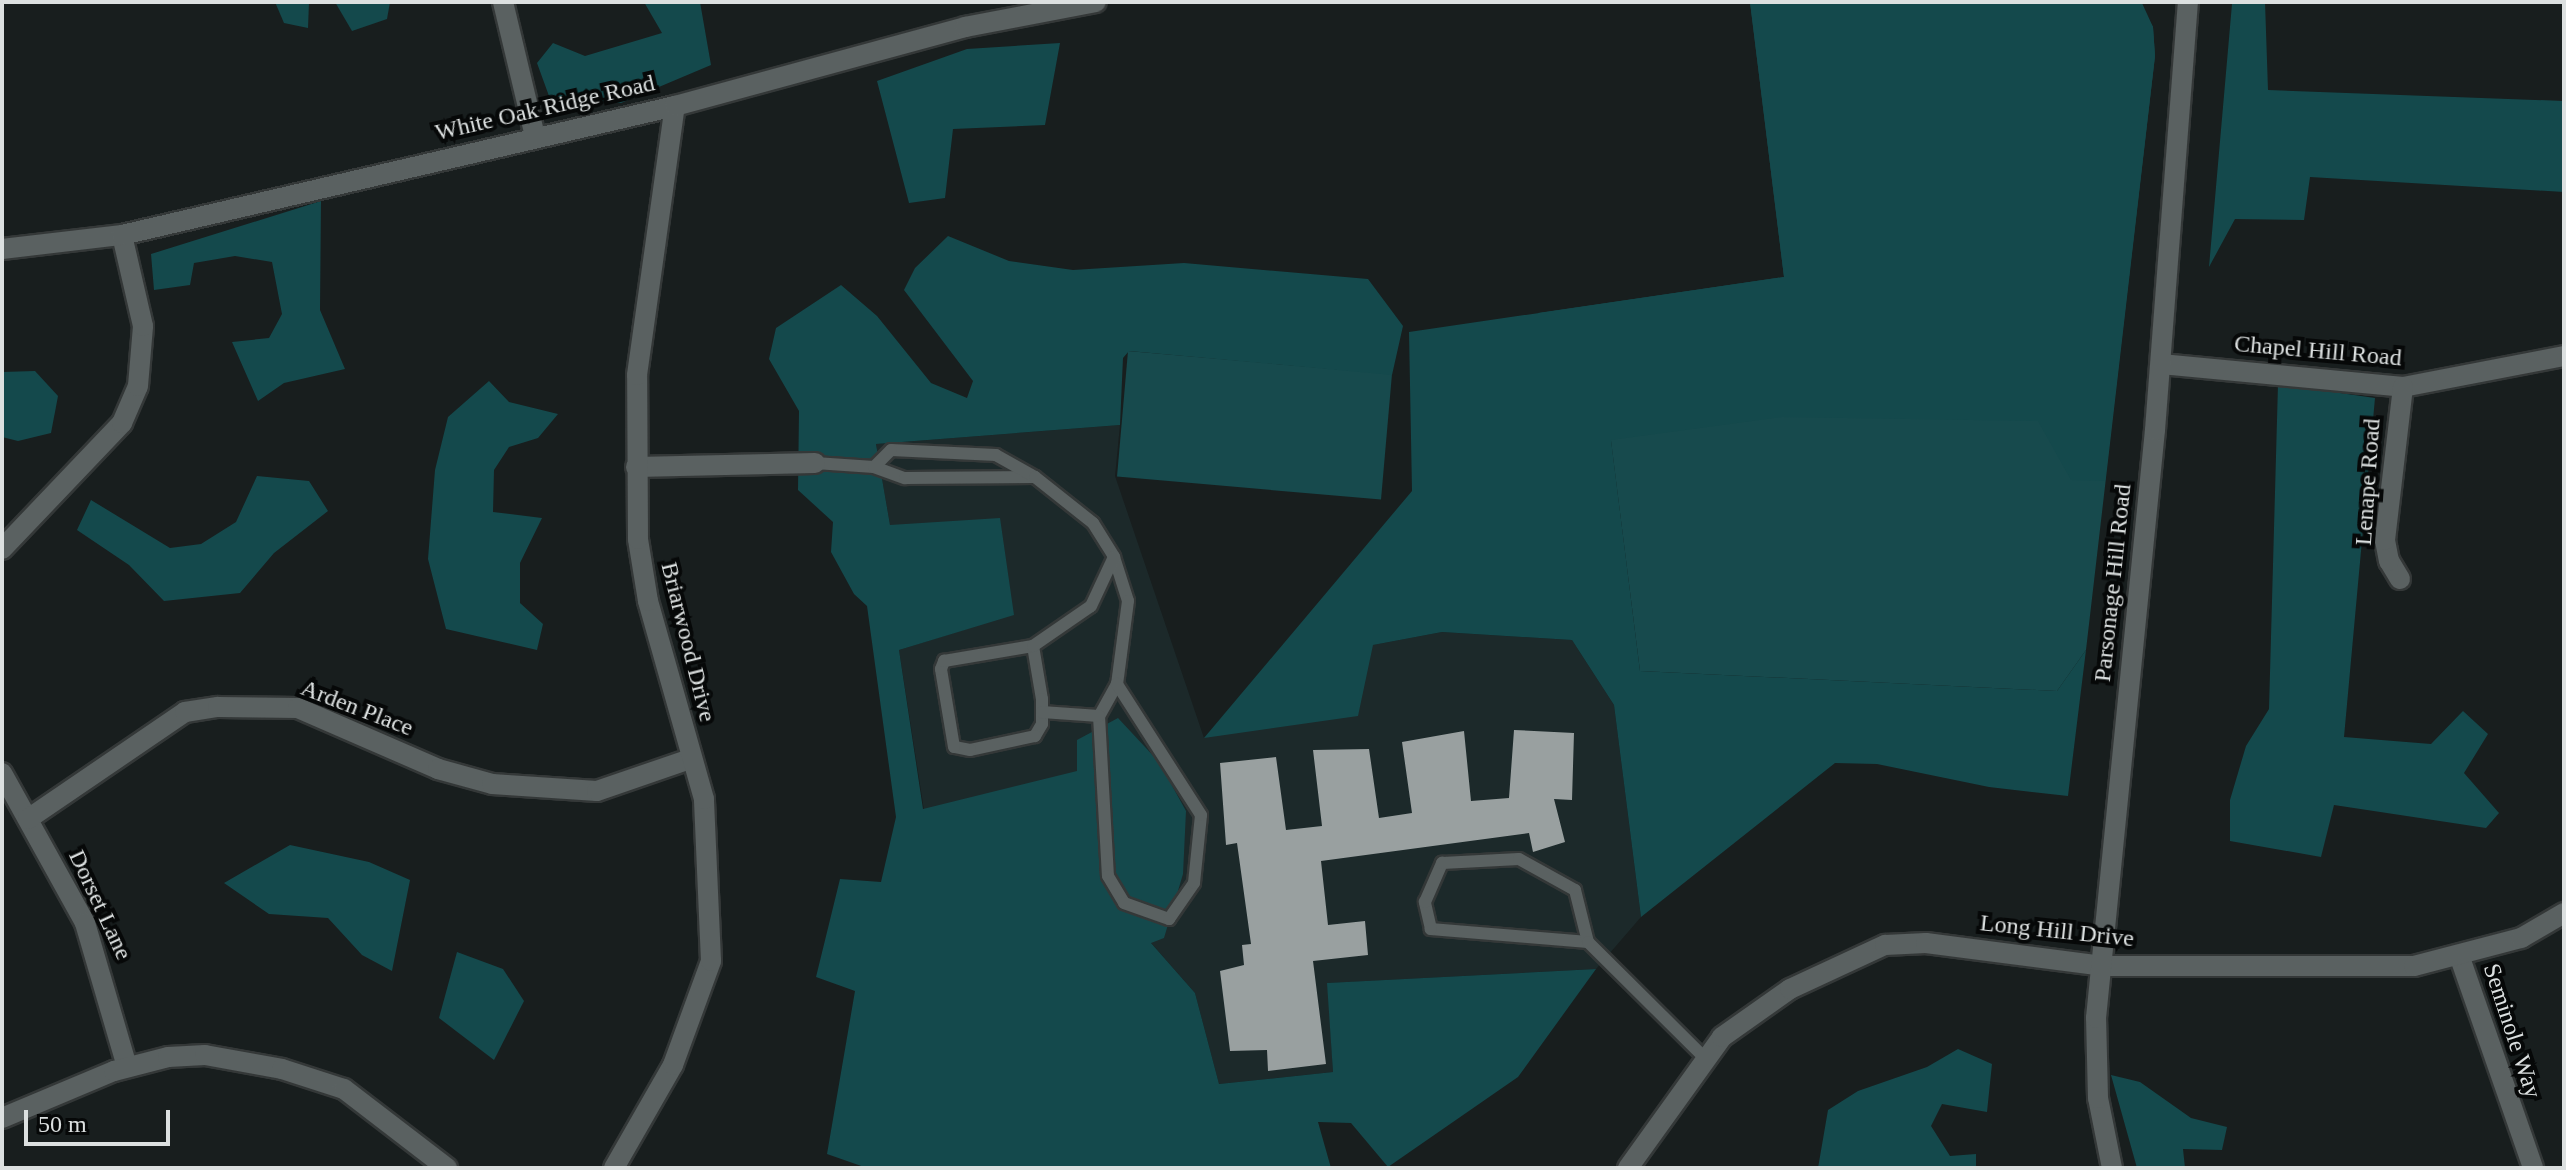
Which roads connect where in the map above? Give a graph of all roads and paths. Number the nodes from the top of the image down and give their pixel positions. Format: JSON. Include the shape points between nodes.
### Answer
{"nodes":[{"id":1,"x":503,"y":2,"type":"edge"},
{"id":2,"x":1096,"y":2,"type":"edge"},
{"id":3,"x":2188,"y":2,"type":"edge"},
{"id":4,"x":675,"y":106,"type":"junction"},
{"id":5,"x":535,"y":136,"type":"junction"},
{"id":6,"x":122,"y":235,"type":"junction"},
{"id":7,"x":2,"y":249,"type":"edge"},
{"id":8,"x":2564,"y":356,"type":"edge"},
{"id":9,"x":2161,"y":364,"type":"junction"},
{"id":10,"x":2403,"y":387,"type":"junction"},
{"id":11,"x":815,"y":463,"type":"joint"},
{"id":12,"x":636,"y":467,"type":"junction"},
{"id":13,"x":874,"y":467,"type":"junction"},
{"id":14,"x":1035,"y":477,"type":"junction"},
{"id":15,"x":2,"y":549,"type":"edge"},
{"id":16,"x":1114,"y":557,"type":"junction"},
{"id":17,"x":2400,"y":579,"type":"dead end"},
{"id":18,"x":1033,"y":646,"type":"junction"},
{"id":19,"x":1117,"y":684,"type":"junction"},
{"id":20,"x":1042,"y":712,"type":"junction"},
{"id":21,"x":1099,"y":716,"type":"junction"},
{"id":22,"x":690,"y":759,"type":"junction"},
{"id":23,"x":2,"y":773,"type":"edge"},
{"id":24,"x":28,"y":819,"type":"junction"},
{"id":25,"x":2564,"y":913,"type":"edge"},
{"id":26,"x":1588,"y":942,"type":"junction"},
{"id":27,"x":2459,"y":955,"type":"junction"},
{"id":28,"x":2103,"y":966,"type":"junction"},
{"id":29,"x":1705,"y":1058,"type":"junction"},
{"id":30,"x":127,"y":1067,"type":"junction"},
{"id":31,"x":2,"y":1118,"type":"edge"},
{"id":32,"x":447,"y":1168,"type":"edge"},
{"id":33,"x":614,"y":1168,"type":"edge"},
{"id":34,"x":1628,"y":1168,"type":"edge"},
{"id":35,"x":2112,"y":1168,"type":"edge"},
{"id":36,"x":2533,"y":1168,"type":"edge"}],
"edges":[{"from":1,"to":5,"type":"street"},
{"from":2,"to":4,"type":"street","name":"White Oak Ridge Road","via":[[965,27]]},
{"from":3,"to":9,"type":"street","name":"Parsonage Hill Road"},
{"from":4,"to":5,"type":"street","name":"White Oak Ridge Road"},
{"from":4,"to":12,"type":"street","name":"Briarwood Drive","via":[[637,375]]},
{"from":5,"to":6,"type":"street","name":"White Oak Ridge Road"},
{"from":6,"to":7,"type":"street","name":"White Oak Ridge Road"},
{"from":6,"to":15,"type":"street","via":[[143,326],[138,386],[122,423]]},
{"from":8,"to":10,"type":"street","name":"Chapel Hill Road"},
{"from":9,"to":10,"type":"street","name":"Chapel Hill Road"},
{"from":9,"to":28,"type":"street","name":"Parsonage Hill Road"},
{"from":10,"to":17,"type":"street","name":"Lenape Road","via":[[2385,540]]},
{"from":11,"to":12,"type":"street"},
{"from":11,"to":13,"type":"lane"},
{"from":12,"to":22,"type":"street","name":"Briarwood Drive","via":[[638,539],[648,601]]},
{"from":13,"to":14,"type":"lane","via":[[905,478]]},
{"from":13,"to":14,"type":"lane","via":[[891,450],[996,455]]},
{"from":14,"to":16,"type":"lane","via":[[1093,523]]},
{"from":16,"to":18,"type":"lane","via":[[1091,606]]},
{"from":16,"to":19,"type":"lane","via":[[1128,601]]},
{"from":18,"to":20,"type":"lane"},
{"from":18,"to":20,"type":"lane","via":[[944,661],[949,740],[954,747],[970,750],[1035,736]]},
{"from":19,"to":21,"type":"lane"},
{"from":19,"to":21,"type":"lane","via":[[1201,815],[1194,883],[1169,919],[1124,903],[1108,876]]},
{"from":20,"to":21,"type":"lane"},
{"from":22,"to":24,"type":"street","name":"Arden Place","via":[[597,791],[492,784],[438,769],[298,708],[218,707],[185,712]]},
{"from":22,"to":33,"type":"street","name":"Briarwood Drive","via":[[704,799],[711,961],[673,1065]]},
{"from":23,"to":24,"type":"street","name":"Dorset Lane"},
{"from":24,"to":30,"type":"street","name":"Dorset Lane","via":[[85,923]]},
{"from":25,"to":27,"type":"street","name":"Long Hill Drive","via":[[2521,938]]},
{"from":26,"to":26,"type":"lane","via":[[1575,890],[1519,859],[1442,863],[1425,902],[1431,929]]},
{"from":26,"to":29,"type":"lane"},
{"from":27,"to":28,"type":"street","name":"Long Hill Drive","via":[[2414,966]]},
{"from":27,"to":36,"type":"street","name":"Seminole Way"},
{"from":28,"to":29,"type":"street","name":"Long Hill Drive","via":[[1926,943],[1885,945],[1790,989],[1722,1037]]},
{"from":28,"to":35,"type":"street","name":"Parsonage Hill Road","via":[[2096,1018],[2098,1098]]},
{"from":29,"to":34,"type":"street","name":"Long Hill Drive"},
{"from":30,"to":31,"type":"street"},
{"from":30,"to":32,"type":"street","via":[[205,1055],[315,1077],[344,1089]]}]}
